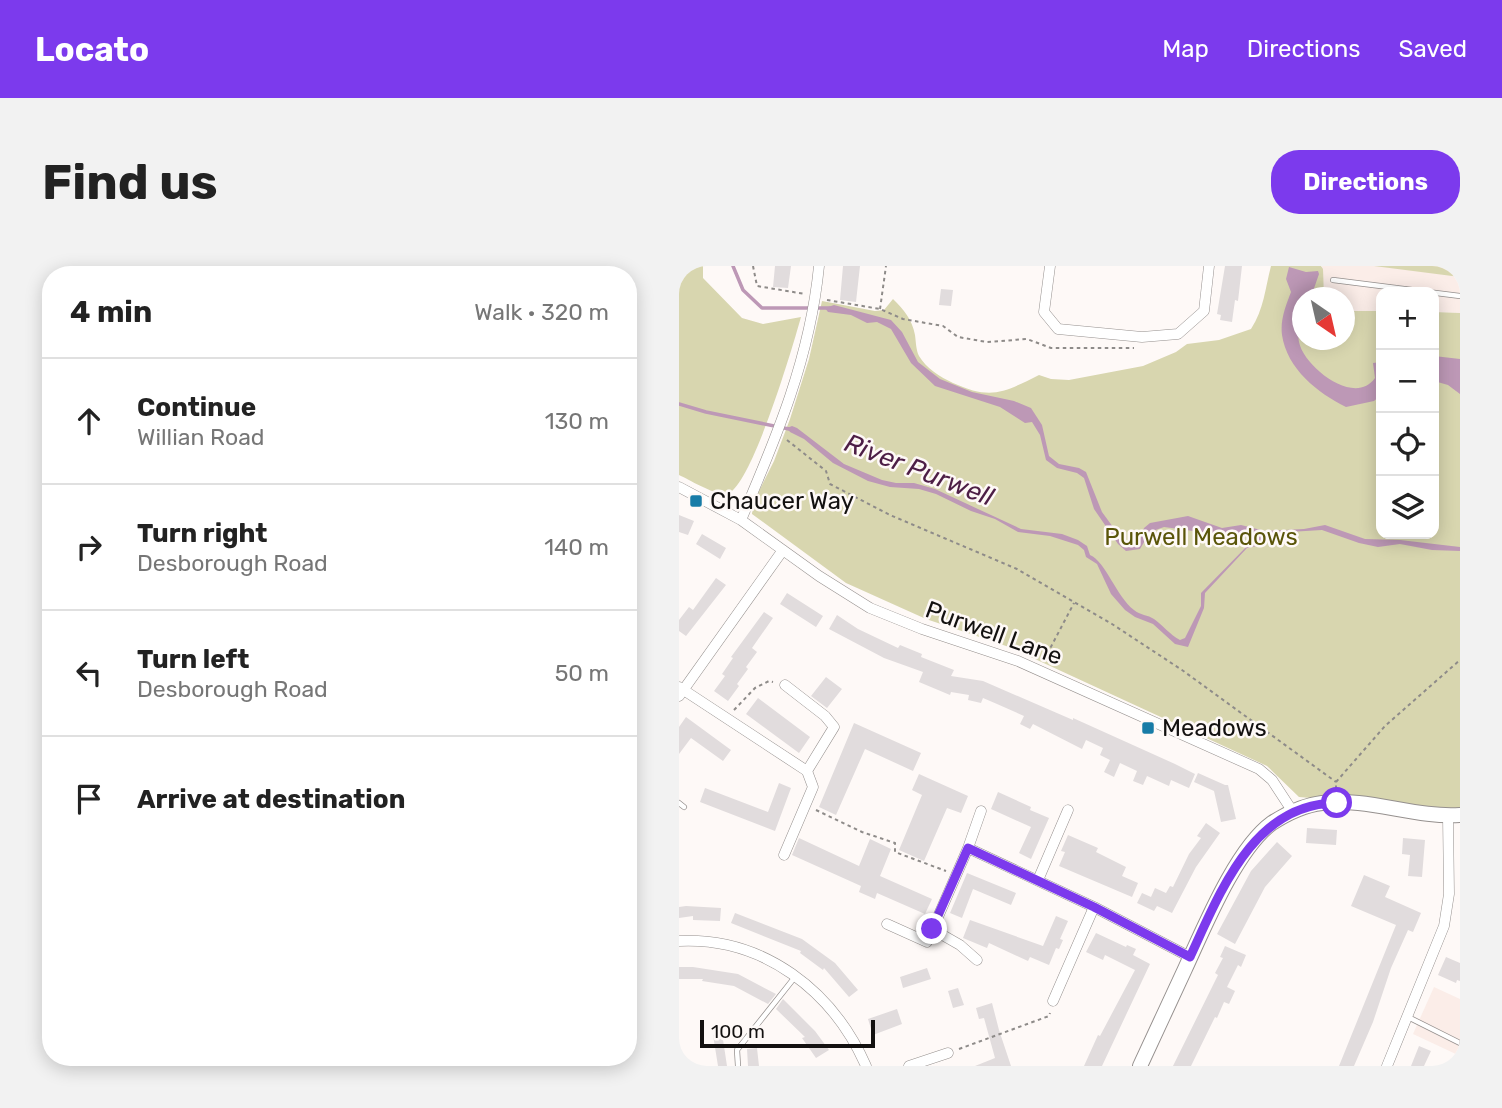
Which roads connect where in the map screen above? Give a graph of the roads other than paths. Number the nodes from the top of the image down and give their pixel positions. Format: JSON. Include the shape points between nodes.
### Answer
{"nodes":[{"id":1,"x":819,"y":266,"type":"edge"},
{"id":2,"x":1050,"y":266,"type":"edge"},
{"id":3,"x":1209,"y":266,"type":"edge"},
{"id":4,"x":1333,"y":280,"type":"dead end"},
{"id":5,"x":1460,"y":296,"type":"edge"},
{"id":6,"x":679,"y":487,"type":"edge"},
{"id":7,"x":741,"y":520,"type":"junction"},
{"id":8,"x":783,"y":550,"type":"junction"},
{"id":9,"x":785,"y":685,"type":"road end"},
{"id":10,"x":680,"y":691,"type":"edge"},
{"id":11,"x":807,"y":771,"type":"junction"},
{"id":12,"x":679,"y":803,"type":"edge"},
{"id":13,"x":684,"y":807,"type":"dead end"},
{"id":14,"x":1068,"y":810,"type":"dead end"},
{"id":15,"x":981,"y":811,"type":"dead end"},
{"id":16,"x":1293,"y":812,"type":"junction"},
{"id":17,"x":1454,"y":815,"type":"edge"},
{"id":18,"x":968,"y":848,"type":"junction"},
{"id":19,"x":784,"y":855,"type":"dead end"},
{"id":20,"x":1038,"y":880,"type":"junction"},
{"id":21,"x":1455,"y":894,"type":"edge"},
{"id":22,"x":1094,"y":907,"type":"junction"},
{"id":23,"x":887,"y":924,"type":"dead end"},
{"id":24,"x":932,"y":929,"type":"junction"},
{"id":25,"x":679,"y":941,"type":"edge"},
{"id":26,"x":1190,"y":957,"type":"junction"},
{"id":27,"x":977,"y":960,"type":"dead end"},
{"id":28,"x":795,"y":976,"type":"junction"},
{"id":29,"x":1053,"y":1001,"type":"road end"},
{"id":30,"x":1408,"y":1017,"type":"junction"},
{"id":31,"x":1460,"y":1044,"type":"edge"},
{"id":32,"x":948,"y":1053,"type":"road end"},
{"id":33,"x":738,"y":1066,"type":"edge"},
{"id":34,"x":866,"y":1066,"type":"edge"},
{"id":35,"x":909,"y":1066,"type":"edge"},
{"id":36,"x":1140,"y":1066,"type":"edge"},
{"id":37,"x":1387,"y":1066,"type":"edge"}],
"edges":[{"from":1,"to":7,"type":"street","via":[[813,317],[785,416]]},
{"from":2,"to":3,"type":"street","via":[[1044,312],[1058,329],[1142,337],[1178,334],[1203,311]]},
{"from":4,"to":5,"type":"lane"},
{"from":6,"to":7,"type":"street","name":"Purwell Lane"},
{"from":7,"to":8,"type":"street","name":"Purwell Lane"},
{"from":8,"to":10,"type":"street"},
{"from":8,"to":16,"type":"street","name":"Purwell Lane","via":[[870,608],[1039,670],[1259,769]]},
{"from":9,"to":11,"type":"street","via":[[834,727]]},
{"from":10,"to":11,"type":"street"},
{"from":11,"to":19,"type":"street","via":[[813,786]]},
{"from":12,"to":13,"type":"lane"},
{"from":14,"to":20,"type":"street"},
{"from":15,"to":18,"type":"street"},
{"from":16,"to":17,"type":"street","via":[[1322,803],[1355,803]]},
{"from":16,"to":26,"type":"street","via":[[1271,824],[1254,842],[1221,891]]},
{"from":17,"to":21,"type":"street"},
{"from":18,"to":20,"type":"street"},
{"from":18,"to":24,"type":"street"},
{"from":20,"to":22,"type":"street"},
{"from":21,"to":30,"type":"street"},
{"from":22,"to":26,"type":"street"},
{"from":22,"to":29,"type":"street"},
{"from":23,"to":24,"type":"street","via":[[927,942]]},
{"from":24,"to":27,"type":"street"},
{"from":25,"to":28,"type":"street","via":[[701,940],[737,948]]},
{"from":26,"to":36,"type":"street"},
{"from":28,"to":33,"type":"lane","via":[[737,1050]]},
{"from":28,"to":34,"type":"street","via":[[832,1007]]},
{"from":30,"to":31,"type":"lane"},
{"from":30,"to":37,"type":"street"},
{"from":32,"to":35,"type":"street"}]}
